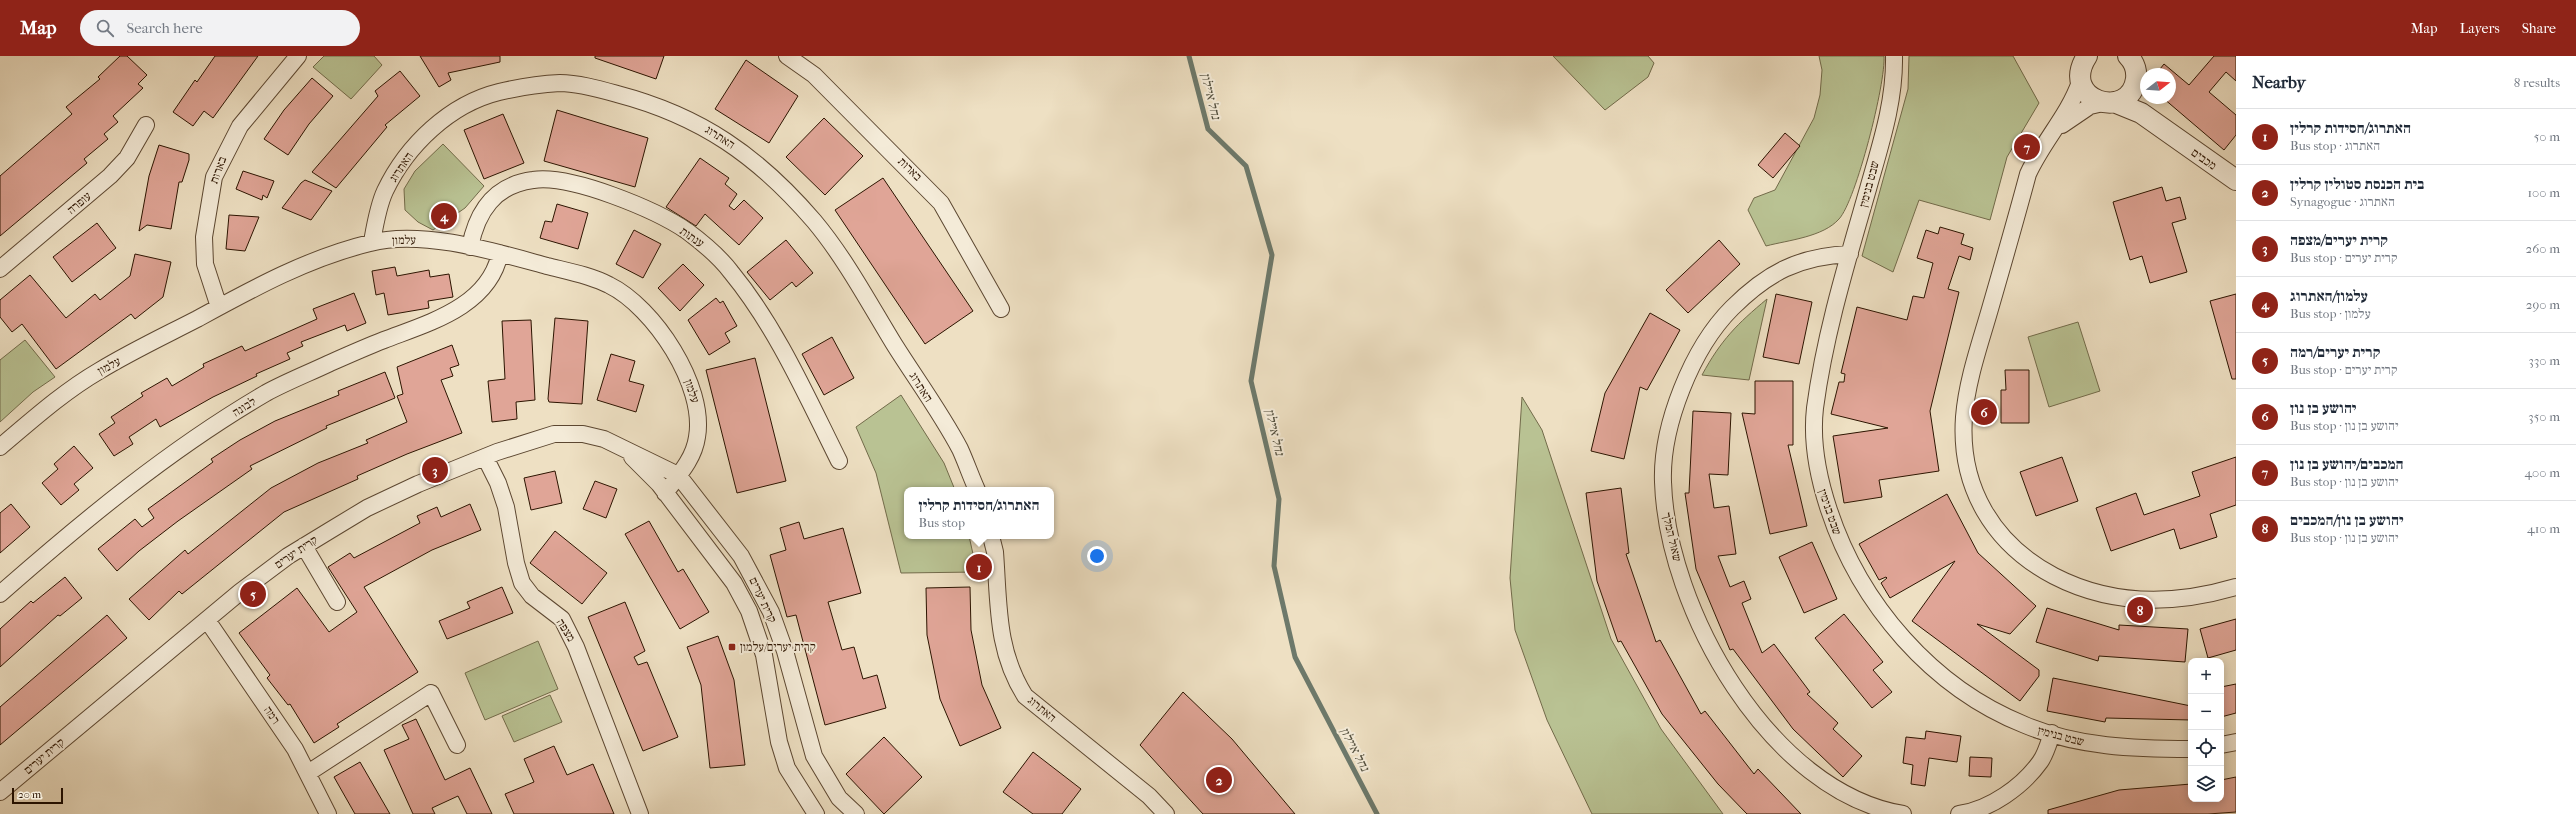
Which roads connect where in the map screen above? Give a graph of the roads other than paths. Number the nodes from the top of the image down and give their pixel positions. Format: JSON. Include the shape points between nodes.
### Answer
{"nodes":[{"id":1,"x":298,"y":56,"type":"edge"},
{"id":2,"x":787,"y":56,"type":"edge"},
{"id":3,"x":1894,"y":56,"type":"edge"},
{"id":4,"x":2132,"y":62,"type":"edge"},
{"id":5,"x":2082,"y":64,"type":"edge"},
{"id":6,"x":2109,"y":103,"type":"junction"},
{"id":7,"x":146,"y":125,"type":"dead end"},
{"id":8,"x":2056,"y":129,"type":"junction"},
{"id":9,"x":2173,"y":136,"type":"junction"},
{"id":10,"x":2236,"y":180,"type":"edge"},
{"id":11,"x":372,"y":242,"type":"junction"},
{"id":12,"x":470,"y":247,"type":"junction"},
{"id":13,"x":500,"y":253,"type":"junction"},
{"id":14,"x":1850,"y":254,"type":"junction"},
{"id":15,"x":0,"y":269,"type":"edge"},
{"id":16,"x":219,"y":307,"type":"junction"},
{"id":17,"x":1001,"y":309,"type":"dead end"},
{"id":18,"x":0,"y":447,"type":"edge"},
{"id":19,"x":623,"y":449,"type":"junction"},
{"id":20,"x":485,"y":457,"type":"junction"},
{"id":21,"x":839,"y":461,"type":"dead end"},
{"id":22,"x":678,"y":476,"type":"junction"},
{"id":23,"x":976,"y":487,"type":"edge"},
{"id":24,"x":666,"y":493,"type":"junction"},
{"id":25,"x":992,"y":539,"type":"edge"},
{"id":26,"x":304,"y":546,"type":"junction"},
{"id":27,"x":2236,"y":587,"type":"edge"},
{"id":28,"x":0,"y":594,"type":"edge"},
{"id":29,"x":337,"y":602,"type":"dead end"},
{"id":30,"x":207,"y":620,"type":"junction"},
{"id":31,"x":2052,"y":733,"type":"junction"},
{"id":32,"x":2236,"y":742,"type":"edge"},
{"id":33,"x":2224,"y":744,"type":"edge"},
{"id":34,"x":457,"y":745,"type":"dead end"},
{"id":35,"x":2188,"y":749,"type":"edge"},
{"id":36,"x":308,"y":772,"type":"junction"},
{"id":37,"x":0,"y":792,"type":"edge"},
{"id":38,"x":328,"y":814,"type":"edge"},
{"id":39,"x":640,"y":814,"type":"edge"},
{"id":40,"x":816,"y":814,"type":"edge"},
{"id":41,"x":856,"y":814,"type":"edge"},
{"id":42,"x":1166,"y":814,"type":"edge"},
{"id":43,"x":1903,"y":814,"type":"edge"},
{"id":44,"x":1959,"y":814,"type":"edge"}],
"edges":[{"from":1,"to":16,"type":"street","name":"בארות","via":[[240,126],[214,177],[204,237],[205,264]]},
{"from":2,"to":17,"type":"street","name":"בארות","via":[[814,75],[941,203]]},
{"from":3,"to":14,"type":"street","name":"שבט בנימין","via":[[1887,120]]},
{"from":4,"to":6,"type":"street","via":[[2131,91],[2126,97]]},
{"from":4,"to":9,"type":"street","name":"מכבים","via":[[2148,107],[2157,121]]},
{"from":5,"to":6,"type":"street","name":"מכבים","via":[[2090,97]]},
{"from":5,"to":8,"type":"street","via":[[2074,98]]},
{"from":6,"to":8,"type":"street","via":[[2090,106]]},
{"from":6,"to":9,"type":"street","name":"מכבים","via":[[2141,113]]},
{"from":7,"to":15,"type":"street","name":"עופרה","via":[[127,158],[110,176]]},
{"from":8,"to":27,"type":"street","via":[[2038,153],[2028,174],[1968,391],[1964,445],[1975,491],[1997,532],[2015,551],[2038,568],[2088,590],[2111,597],[2181,600]]},
{"from":9,"to":10,"type":"street","name":"מכבים"},
{"from":11,"to":12,"type":"street","name":"עלמון","via":[[408,238]]},
{"from":11,"to":16,"type":"street","name":"עלמון","via":[[261,283]]},
{"from":11,"to":23,"type":"street","name":"האתרוג","via":[[384,192],[394,175],[411,151],[442,120],[465,103],[529,85],[563,83],[649,102],[704,126],[743,152],[778,183],[815,223],[847,268],[960,449]]},
{"from":12,"to":13,"type":"street","name":"עלמון"},
{"from":12,"to":21,"type":"street","name":"ענתות","via":[[481,212],[494,197],[512,186],[533,180],[553,179],[594,189],[642,208],[685,230],[711,250],[757,306],[784,352]]},
{"from":13,"to":22,"type":"street","name":"עלמון","via":[[610,285],[640,309],[669,344],[694,392],[699,414],[692,455]]},
{"from":13,"to":28,"type":"street","name":"לבונה","via":[[497,265],[485,284],[473,298],[455,311],[371,345],[267,393],[215,425],[131,485]]},
{"from":14,"to":31,"type":"street","name":"שבט בנימין","via":[[1825,345],[1814,437],[1822,488],[1840,540],[1870,598],[1890,625],[1921,656],[1976,701],[2028,727]]},
{"from":14,"to":43,"type":"street","name":"שאול המלך","via":[[1801,261],[1779,270],[1760,282],[1720,319],[1702,346],[1674,410],[1665,446],[1664,489],[1674,551],[1693,607],[1710,643],[1744,700],[1770,732],[1799,761],[1831,786],[1860,802],[1884,811]]},
{"from":16,"to":18,"type":"street","name":"עלמון","via":[[98,371]]},
{"from":19,"to":20,"type":"street","name":"קרית יערים","via":[[604,439],[583,434],[554,434]]},
{"from":19,"to":22,"type":"street","name":"קרית יערים"},
{"from":19,"to":24,"type":"street","name":"קרית יערים","via":[[642,465]]},
{"from":20,"to":26,"type":"street","name":"קרית יערים","via":[[367,508]]},
{"from":20,"to":39,"type":"street","name":"מצפה","via":[[506,507],[522,583],[532,596],[562,619],[576,647]]},
{"from":22,"to":24,"type":"street","name":"עלמון"},
{"from":22,"to":41,"type":"street","name":"קרית יערים","via":[[741,556],[757,583],[785,650],[814,756],[840,798]]},
{"from":24,"to":40,"type":"street","name":"קרית יערים","via":[[734,583],[749,611],[764,655],[779,742],[787,768]]},
{"from":25,"to":42,"type":"street","name":"האתרוג","via":[[1004,651],[1013,676],[1025,696],[1149,796]]},
{"from":26,"to":29,"type":"street"},
{"from":26,"to":30,"type":"street","name":"קרית יערים","via":[[240,592]]},
{"from":30,"to":36,"type":"street","name":"רמה"},
{"from":30,"to":37,"type":"street","name":"קרית יערים"},
{"from":31,"to":35,"type":"street","name":"שבט בנימין","via":[[2114,748]]},
{"from":31,"to":44,"type":"street","via":[[2042,760],[2013,790],[1990,803]]},
{"from":32,"to":33,"type":"street"},
{"from":34,"to":36,"type":"street","via":[[431,693]]},
{"from":36,"to":38,"type":"street","name":"רמה"}]}
